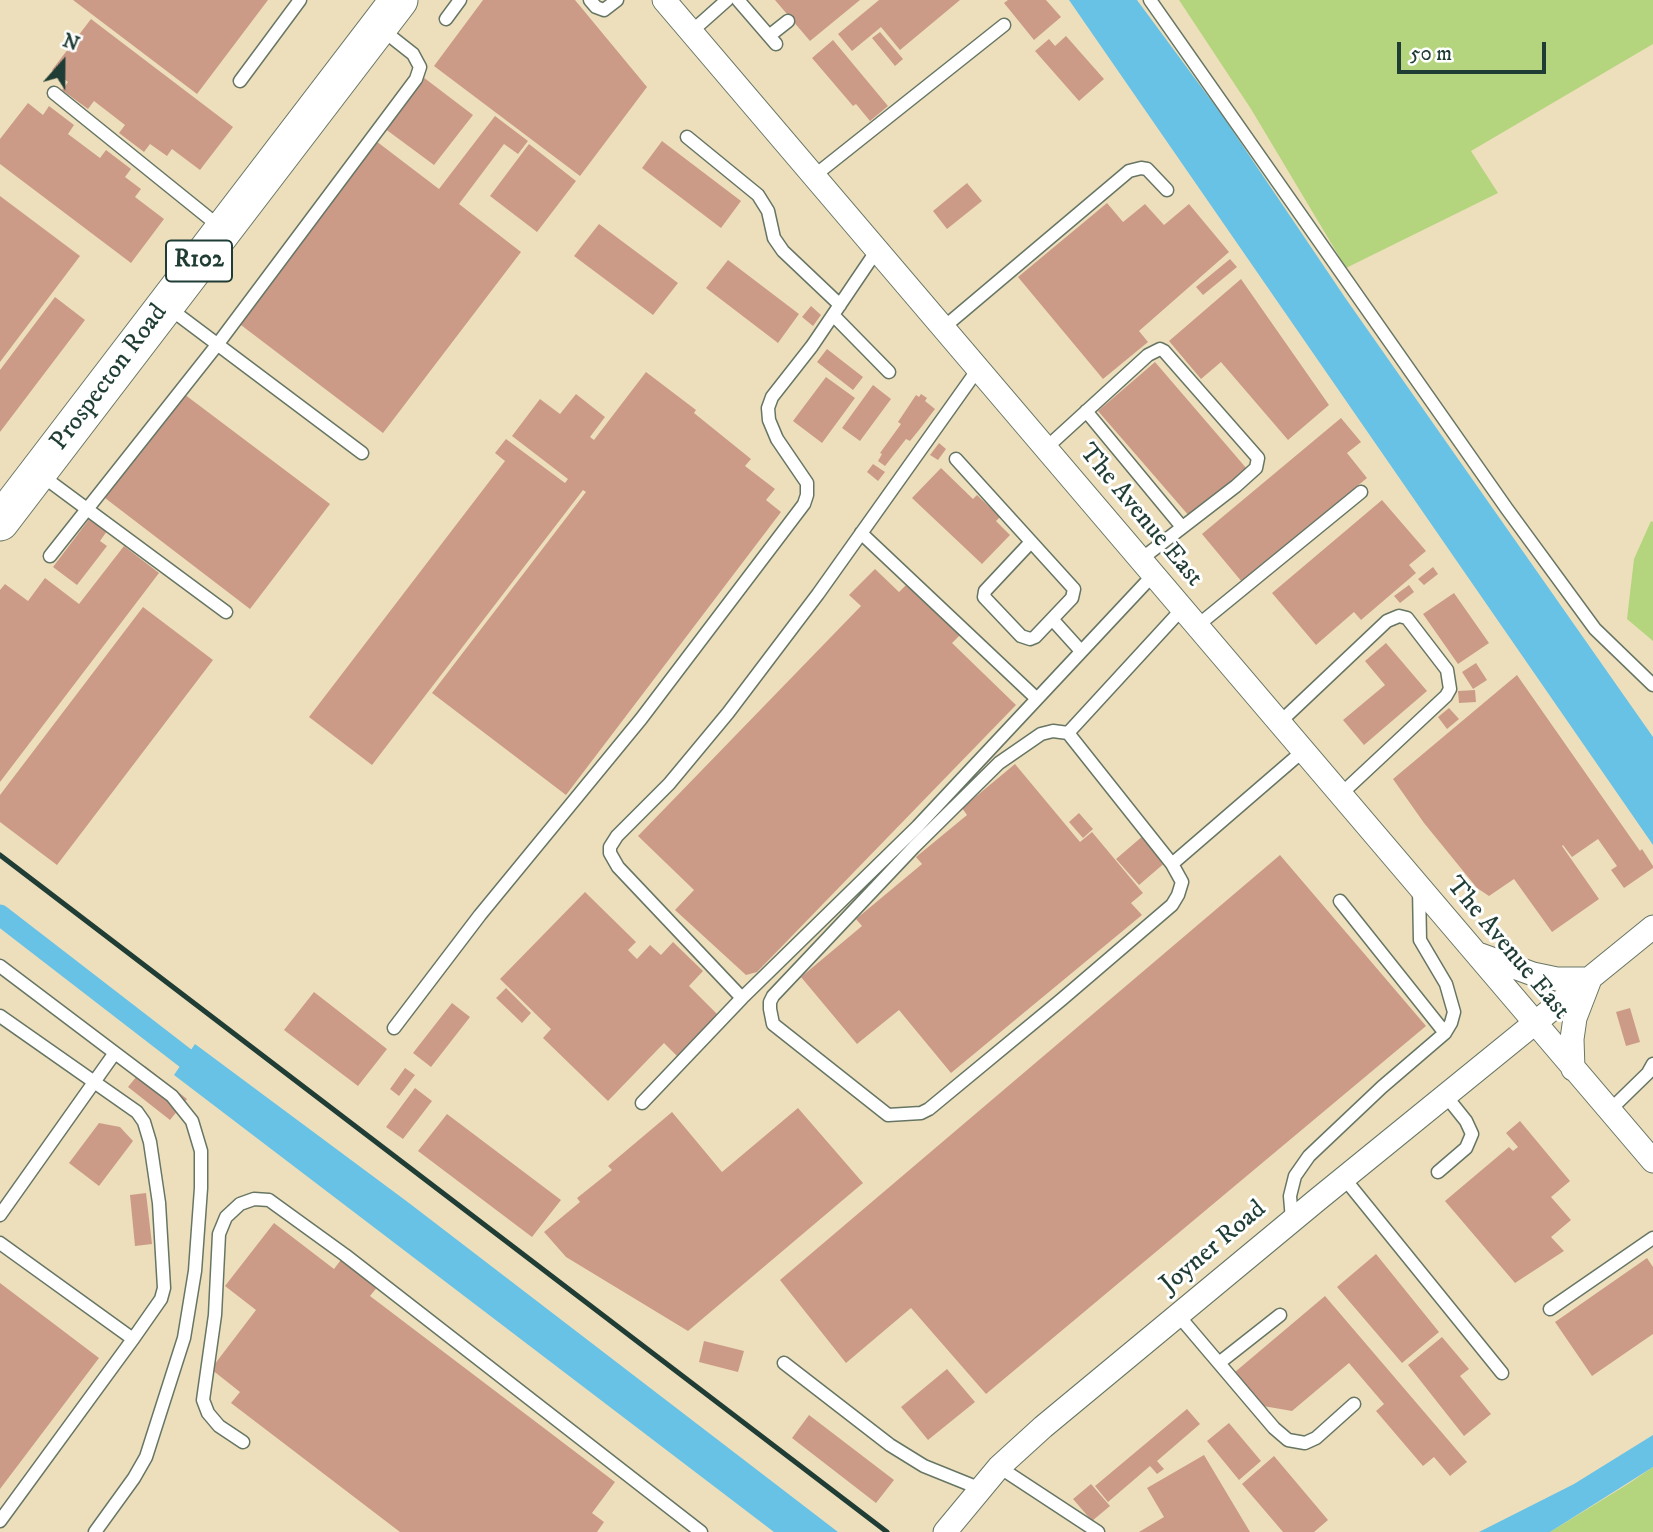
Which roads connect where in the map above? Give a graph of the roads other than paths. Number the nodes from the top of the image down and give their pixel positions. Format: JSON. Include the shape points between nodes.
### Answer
{"nodes":[{"id":1,"x":300,"y":0,"type":"edge"},
{"id":2,"x":460,"y":0,"type":"edge"},
{"id":3,"x":590,"y":0,"type":"edge"},
{"id":4,"x":617,"y":0,"type":"edge"},
{"id":5,"x":664,"y":0,"type":"edge"},
{"id":6,"x":727,"y":0,"type":"edge"},
{"id":7,"x":738,"y":0,"type":"edge"},
{"id":8,"x":1150,"y":0,"type":"edge"},
{"id":9,"x":389,"y":13,"type":"edge"},
{"id":10,"x":446,"y":19,"type":"dead end"},
{"id":11,"x":788,"y":22,"type":"dead end"},
{"id":12,"x":1004,"y":25,"type":"dead end"},
{"id":13,"x":691,"y":32,"type":"junction"},
{"id":14,"x":240,"y":81,"type":"dead end"},
{"id":15,"x":54,"y":93,"type":"dead end"},
{"id":16,"x":687,"y":137,"type":"dead end"},
{"id":17,"x":814,"y":176,"type":"junction"},
{"id":18,"x":1167,"y":190,"type":"dead end"},
{"id":19,"x":223,"y":230,"type":"junction"},
{"id":20,"x":877,"y":250,"type":"junction"},
{"id":21,"x":165,"y":306,"type":"junction"},
{"id":22,"x":837,"y":310,"type":"junction"},
{"id":23,"x":943,"y":328,"type":"junction"},
{"id":24,"x":217,"y":345,"type":"junction"},
{"id":25,"x":978,"y":369,"type":"junction"},
{"id":26,"x":889,"y":372,"type":"dead end"},
{"id":27,"x":1086,"y":411,"type":"junction"},
{"id":28,"x":1045,"y":449,"type":"junction"},
{"id":29,"x":362,"y":453,"type":"dead end"},
{"id":30,"x":956,"y":459,"type":"dead end"},
{"id":31,"x":38,"y":473,"type":"junction"},
{"id":32,"x":1360,"y":492,"type":"dead end"},
{"id":33,"x":86,"y":509,"type":"junction"},
{"id":34,"x":0,"y":522,"type":"edge"},
{"id":35,"x":1182,"y":527,"type":"junction"},
{"id":36,"x":861,"y":533,"type":"junction"},
{"id":37,"x":1030,"y":543,"type":"junction"},
{"id":38,"x":50,"y":556,"type":"dead end"},
{"id":39,"x":1146,"y":567,"type":"junction"},
{"id":40,"x":226,"y":612,"type":"dead end"},
{"id":41,"x":1189,"y":618,"type":"junction"},
{"id":42,"x":1052,"y":619,"type":"junction"},
{"id":43,"x":1080,"y":650,"type":"junction"},
{"id":44,"x":1653,"y":685,"type":"edge"},
{"id":45,"x":1036,"y":698,"type":"junction"},
{"id":46,"x":1279,"y":723,"type":"junction"},
{"id":47,"x":1068,"y":733,"type":"junction"},
{"id":48,"x":1303,"y":751,"type":"junction"},
{"id":49,"x":1339,"y":795,"type":"junction"},
{"id":50,"x":1172,"y":864,"type":"junction"},
{"id":51,"x":1419,"y":888,"type":"junction"},
{"id":52,"x":1340,"y":901,"type":"dead end"},
{"id":53,"x":1653,"y":927,"type":"edge"},
{"id":54,"x":1472,"y":951,"type":"junction"},
{"id":55,"x":0,"y":966,"type":"edge"},
{"id":56,"x":1590,"y":979,"type":"junction"},
{"id":57,"x":742,"y":998,"type":"junction"},
{"id":58,"x":0,"y":1016,"type":"edge"},
{"id":59,"x":1535,"y":1024,"type":"junction"},
{"id":60,"x":394,"y":1028,"type":"dead end"},
{"id":61,"x":1445,"y":1033,"type":"junction"},
{"id":62,"x":114,"y":1054,"type":"junction"},
{"id":63,"x":1653,"y":1064,"type":"edge"},
{"id":64,"x":1573,"y":1069,"type":"junction"},
{"id":65,"x":95,"y":1083,"type":"junction"},
{"id":66,"x":1446,"y":1096,"type":"junction"},
{"id":67,"x":642,"y":1103,"type":"dead end"},
{"id":68,"x":1609,"y":1111,"type":"junction"},
{"id":69,"x":1653,"y":1161,"type":"edge"},
{"id":70,"x":1438,"y":1172,"type":"dead end"},
{"id":71,"x":1344,"y":1178,"type":"junction"},
{"id":72,"x":0,"y":1191,"type":"edge"},
{"id":73,"x":11,"y":1200,"type":"junction"},
{"id":74,"x":0,"y":1215,"type":"edge"},
{"id":75,"x":1292,"y":1220,"type":"junction"},
{"id":76,"x":1653,"y":1238,"type":"edge"},
{"id":77,"x":0,"y":1243,"type":"edge"},
{"id":78,"x":1550,"y":1309,"type":"dead end"},
{"id":79,"x":1178,"y":1315,"type":"junction"},
{"id":80,"x":1280,"y":1315,"type":"dead end"},
{"id":81,"x":133,"y":1339,"type":"junction"},
{"id":82,"x":784,"y":1363,"type":"dead end"},
{"id":83,"x":1219,"y":1363,"type":"junction"},
{"id":84,"x":1502,"y":1373,"type":"dead end"},
{"id":85,"x":1354,"y":1404,"type":"dead end"},
{"id":86,"x":243,"y":1442,"type":"dead end"},
{"id":87,"x":999,"y":1467,"type":"junction"},
{"id":88,"x":981,"y":1489,"type":"junction"},
{"id":89,"x":0,"y":1521,"type":"edge"},
{"id":90,"x":95,"y":1532,"type":"edge"},
{"id":91,"x":701,"y":1532,"type":"edge"},
{"id":92,"x":945,"y":1532,"type":"edge"},
{"id":93,"x":1098,"y":1532,"type":"edge"}],
"edges":[{"from":1,"to":14,"type":"lane"},
{"from":2,"to":10,"type":"lane"},
{"from":3,"to":4,"type":"lane","via":[[604,10]]},
{"from":5,"to":13,"type":"street","name":"The Avenue East"},
{"from":6,"to":13,"type":"lane"},
{"from":7,"to":11,"type":"lane","via":[[773,40]]},
{"from":8,"to":44,"type":"lane","via":[[1595,629]]},
{"from":9,"to":19,"type":"main road","name":"Prospecton Road","number":"R102"},
{"from":9,"to":24,"type":"lane","via":[[420,66],[416,79]]},
{"from":12,"to":17,"type":"lane"},
{"from":13,"to":17,"type":"street","name":"The Avenue East"},
{"from":15,"to":19,"type":"lane"},
{"from":16,"to":22,"type":"lane","via":[[758,195],[768,211],[774,238]]},
{"from":17,"to":20,"type":"street","name":"The Avenue East"},
{"from":18,"to":23,"type":"lane","via":[[1147,169],[1129,171]]},
{"from":19,"to":21,"type":"main road","name":"Prospecton Road","number":"R102"},
{"from":20,"to":22,"type":"lane"},
{"from":20,"to":23,"type":"street","name":"The Avenue East"},
{"from":21,"to":24,"type":"lane"},
{"from":21,"to":31,"type":"main road","name":"Prospecton Road","number":"R102"},
{"from":22,"to":26,"type":"lane"},
{"from":22,"to":60,"type":"lane","via":[[768,408],[777,439],[807,483],[804,504],[641,719]]},
{"from":23,"to":25,"type":"street","name":"The Avenue East"},
{"from":24,"to":29,"type":"lane"},
{"from":24,"to":33,"type":"lane"},
{"from":25,"to":28,"type":"street","name":"The Avenue East"},
{"from":25,"to":36,"type":"lane"},
{"from":27,"to":28,"type":"lane"},
{"from":27,"to":35,"type":"lane"},
{"from":27,"to":35,"type":"lane","via":[[1147,355],[1160,349],[1258,458],[1256,468]]},
{"from":28,"to":39,"type":"street","name":"The Avenue East"},
{"from":30,"to":37,"type":"lane"},
{"from":31,"to":33,"type":"lane"},
{"from":31,"to":34,"type":"main road","name":"Prospecton Road","number":"R102"},
{"from":32,"to":41,"type":"lane"},
{"from":33,"to":38,"type":"lane"},
{"from":33,"to":40,"type":"lane"},
{"from":35,"to":39,"type":"lane"},
{"from":36,"to":45,"type":"lane"},
{"from":36,"to":57,"type":"lane","via":[[728,713],[610,847],[618,867]]},
{"from":37,"to":42,"type":"lane","via":[[1074,589],[1072,598]]},
{"from":37,"to":42,"type":"lane","via":[[984,597],[1030,639]]},
{"from":39,"to":41,"type":"street","name":"The Avenue East"},
{"from":39,"to":43,"type":"lane"},
{"from":41,"to":46,"type":"street","name":"The Avenue East"},
{"from":41,"to":47,"type":"lane"},
{"from":42,"to":43,"type":"lane"},
{"from":43,"to":45,"type":"lane"},
{"from":45,"to":57,"type":"lane","via":[[918,826]]},
{"from":46,"to":48,"type":"street","name":"The Avenue East"},
{"from":46,"to":49,"type":"lane","via":[[1387,621],[1407,618],[1447,670],[1450,689]]},
{"from":47,"to":50,"type":"lane"},
{"from":47,"to":50,"type":"lane","via":[[1041,734],[999,763],[773,996],[773,1024],[888,1115],[921,1113],[1172,905],[1182,882]]},
{"from":48,"to":49,"type":"street","name":"The Avenue East"},
{"from":48,"to":50,"type":"lane"},
{"from":49,"to":51,"type":"street","name":"The Avenue East"},
{"from":51,"to":54,"type":"street","name":"The Avenue East"},
{"from":51,"to":61,"type":"lane","via":[[1420,940],[1446,984],[1454,1012]]},
{"from":52,"to":61,"type":"lane"},
{"from":53,"to":56,"type":"street","name":"Joyner Road"},
{"from":54,"to":56,"type":"street","via":[[1533,974]]},
{"from":54,"to":59,"type":"street","name":"The Avenue East"},
{"from":55,"to":62,"type":"lane"},
{"from":56,"to":59,"type":"street","name":"Joyner Road"},
{"from":56,"to":64,"type":"street","name":"The Avenue East","via":[[1575,1018]]},
{"from":57,"to":67,"type":"lane"},
{"from":58,"to":65,"type":"lane"},
{"from":59,"to":64,"type":"street","name":"The Avenue East"},
{"from":59,"to":66,"type":"street","name":"Joyner Road"},
{"from":61,"to":75,"type":"lane","via":[[1308,1156],[1295,1176],[1290,1196]]},
{"from":62,"to":65,"type":"lane"},
{"from":62,"to":90,"type":"lane","via":[[172,1096],[192,1121],[201,1151],[201,1188],[184,1338],[156,1430],[134,1478]]},
{"from":63,"to":68,"type":"lane"},
{"from":64,"to":68,"type":"street","name":"The Avenue East"},
{"from":65,"to":73,"type":"lane"},
{"from":65,"to":81,"type":"lane","via":[[137,1112],[150,1142],[159,1203],[163,1293]]},
{"from":66,"to":70,"type":"lane","via":[[1472,1134],[1466,1148]]},
{"from":66,"to":71,"type":"street","name":"Joyner Road"},
{"from":68,"to":69,"type":"street","name":"The Avenue East"},
{"from":71,"to":75,"type":"street","name":"Joyner Road"},
{"from":71,"to":84,"type":"lane"},
{"from":72,"to":73,"type":"lane"},
{"from":73,"to":74,"type":"lane"},
{"from":75,"to":79,"type":"street","name":"Joyner Road"},
{"from":76,"to":78,"type":"lane"},
{"from":77,"to":81,"type":"lane"},
{"from":79,"to":83,"type":"lane"},
{"from":79,"to":87,"type":"street","name":"Joyner Road"},
{"from":80,"to":83,"type":"lane"},
{"from":81,"to":89,"type":"lane"},
{"from":82,"to":88,"type":"lane","via":[[890,1445],[924,1466]]},
{"from":83,"to":85,"type":"lane","via":[[1274,1428],[1297,1443],[1316,1438]]},
{"from":86,"to":91,"type":"lane","via":[[219,1426],[203,1400],[215,1315],[219,1234],[226,1217],[240,1204],[269,1200]]},
{"from":87,"to":88,"type":"street","name":"Joyner Road"},
{"from":87,"to":93,"type":"lane"},
{"from":88,"to":92,"type":"street","name":"Joyner Road"}]}
